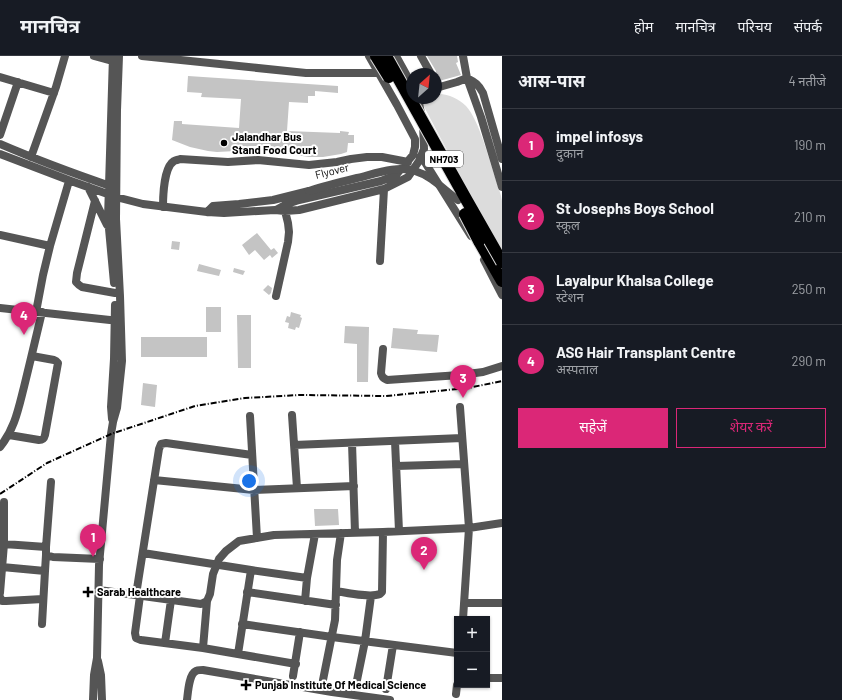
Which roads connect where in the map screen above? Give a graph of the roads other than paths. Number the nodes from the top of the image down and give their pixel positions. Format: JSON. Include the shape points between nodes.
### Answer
{"nodes":[{"id":1,"x":65,"y":56,"type":"edge"},
{"id":2,"x":94,"y":56,"type":"edge"},
{"id":3,"x":142,"y":56,"type":"edge"},
{"id":4,"x":369,"y":56,"type":"edge"},
{"id":5,"x":376,"y":56,"type":"edge"},
{"id":6,"x":386,"y":56,"type":"edge"},
{"id":7,"x":396,"y":56,"type":"edge"},
{"id":8,"x":421,"y":56,"type":"edge"},
{"id":9,"x":463,"y":56,"type":"edge"},
{"id":10,"x":116,"y":59,"type":"edge"},
{"id":11,"x":428,"y":68,"type":"edge"},
{"id":12,"x":379,"y":73,"type":"junction"},
{"id":13,"x":406,"y":74,"type":"edge"},
{"id":14,"x":0,"y":77,"type":"edge"},
{"id":15,"x":467,"y":78,"type":"junction"},
{"id":16,"x":18,"y":82,"type":"junction"},
{"id":17,"x":442,"y":85,"type":"edge"},
{"id":18,"x":54,"y":93,"type":"junction"},
{"id":19,"x":406,"y":100,"type":"edge"},
{"id":20,"x":420,"y":104,"type":"edge"},
{"id":21,"x":397,"y":105,"type":"junction"},
{"id":22,"x":0,"y":135,"type":"edge"},
{"id":23,"x":0,"y":144,"type":"edge"},
{"id":24,"x":0,"y":154,"type":"edge"},
{"id":25,"x":421,"y":156,"type":"junction"},
{"id":26,"x":31,"y":157,"type":"junction"},
{"id":27,"x":502,"y":159,"type":"edge"},
{"id":28,"x":408,"y":162,"type":"junction"},
{"id":29,"x":69,"y":181,"type":"junction"},
{"id":30,"x":112,"y":186,"type":"junction"},
{"id":31,"x":88,"y":187,"type":"junction"},
{"id":32,"x":502,"y":187,"type":"edge"},
{"id":33,"x":384,"y":189,"type":"junction"},
{"id":34,"x":112,"y":195,"type":"junction"},
{"id":35,"x":458,"y":200,"type":"junction"},
{"id":36,"x":95,"y":202,"type":"junction"},
{"id":37,"x":162,"y":207,"type":"junction"},
{"id":38,"x":275,"y":210,"type":"junction"},
{"id":39,"x":285,"y":211,"type":"junction"},
{"id":40,"x":207,"y":212,"type":"junction"},
{"id":41,"x":109,"y":229,"type":"junction"},
{"id":42,"x":0,"y":235,"type":"edge"},
{"id":43,"x":50,"y":246,"type":"junction"},
{"id":44,"x":380,"y":261,"type":"dead end"},
{"id":45,"x":502,"y":262,"type":"edge"},
{"id":46,"x":502,"y":281,"type":"edge"},
{"id":47,"x":115,"y":293,"type":"junction"},
{"id":48,"x":502,"y":295,"type":"edge"},
{"id":49,"x":276,"y":296,"type":"dead end"},
{"id":50,"x":0,"y":308,"type":"edge"},
{"id":51,"x":39,"y":312,"type":"junction"},
{"id":52,"x":118,"y":321,"type":"junction"},
{"id":53,"x":384,"y":349,"type":"dead end"},
{"id":54,"x":32,"y":356,"type":"junction"},
{"id":55,"x":502,"y":366,"type":"edge"},
{"id":56,"x":460,"y":407,"type":"dead end"},
{"id":57,"x":292,"y":415,"type":"dead end"},
{"id":58,"x":250,"y":416,"type":"dead end"},
{"id":59,"x":9,"y":434,"type":"junction"},
{"id":60,"x":462,"y":438,"type":"junction"},
{"id":61,"x":395,"y":441,"type":"junction"},
{"id":62,"x":352,"y":443,"type":"junction"},
{"id":63,"x":294,"y":445,"type":"junction"},
{"id":64,"x":0,"y":447,"type":"edge"},
{"id":65,"x":252,"y":455,"type":"junction"},
{"id":66,"x":464,"y":464,"type":"junction"},
{"id":67,"x":396,"y":466,"type":"junction"},
{"id":68,"x":154,"y":480,"type":"junction"},
{"id":69,"x":51,"y":482,"type":"dead end"},
{"id":70,"x":354,"y":486,"type":"junction"},
{"id":71,"x":297,"y":488,"type":"junction"},
{"id":72,"x":254,"y":490,"type":"junction"},
{"id":73,"x":4,"y":502,"type":"dead end"},
{"id":74,"x":502,"y":523,"type":"edge"},
{"id":75,"x":469,"y":528,"type":"junction"},
{"id":76,"x":399,"y":531,"type":"junction"},
{"id":77,"x":355,"y":532,"type":"junction"},
{"id":78,"x":383,"y":532,"type":"junction"},
{"id":79,"x":341,"y":533,"type":"junction"},
{"id":80,"x":315,"y":534,"type":"junction"},
{"id":81,"x":257,"y":538,"type":"junction"},
{"id":82,"x":4,"y":544,"type":"junction"},
{"id":83,"x":46,"y":551,"type":"junction"},
{"id":84,"x":143,"y":553,"type":"junction"},
{"id":85,"x":100,"y":559,"type":"junction"},
{"id":86,"x":217,"y":565,"type":"junction"},
{"id":87,"x":2,"y":567,"type":"junction"},
{"id":88,"x":251,"y":570,"type":"junction"},
{"id":89,"x":45,"y":571,"type":"junction"},
{"id":90,"x":307,"y":578,"type":"junction"},
{"id":91,"x":99,"y":590,"type":"junction"},
{"id":92,"x":336,"y":591,"type":"junction"},
{"id":93,"x":248,"y":592,"type":"junction"},
{"id":94,"x":0,"y":593,"type":"edge"},
{"id":95,"x":138,"y":596,"type":"junction"},
{"id":96,"x":371,"y":596,"type":"junction"},
{"id":97,"x":0,"y":597,"type":"edge"},
{"id":98,"x":43,"y":599,"type":"junction"},
{"id":99,"x":171,"y":600,"type":"junction"},
{"id":100,"x":207,"y":601,"type":"junction"},
{"id":101,"x":305,"y":601,"type":"junction"},
{"id":102,"x":464,"y":603,"type":"junction"},
{"id":103,"x":502,"y":603,"type":"edge"},
{"id":104,"x":336,"y":605,"type":"junction"},
{"id":105,"x":463,"y":616,"type":"edge"},
{"id":106,"x":42,"y":624,"type":"dead end"},
{"id":107,"x":242,"y":624,"type":"junction"},
{"id":108,"x":300,"y":632,"type":"junction"},
{"id":109,"x":332,"y":637,"type":"junction"},
{"id":110,"x":365,"y":641,"type":"junction"},
{"id":111,"x":165,"y":643,"type":"junction"},
{"id":112,"x":393,"y":645,"type":"junction"},
{"id":113,"x":203,"y":648,"type":"junction"},
{"id":114,"x":454,"y":653,"type":"edge"},
{"id":115,"x":238,"y":654,"type":"junction"},
{"id":116,"x":97,"y":658,"type":"junction"},
{"id":117,"x":296,"y":664,"type":"junction"},
{"id":118,"x":293,"y":676,"type":"dead end"},
{"id":119,"x":490,"y":678,"type":"edge"},
{"id":120,"x":502,"y":678,"type":"edge"},
{"id":121,"x":323,"y":680,"type":"dead end"},
{"id":122,"x":356,"y":685,"type":"dead end"},
{"id":123,"x":457,"y":688,"type":"edge"},
{"id":124,"x":386,"y":689,"type":"dead end"},
{"id":125,"x":456,"y":694,"type":"dead end"},
{"id":126,"x":102,"y":698,"type":"edge"},
{"id":127,"x":94,"y":700,"type":"edge"},
{"id":128,"x":187,"y":700,"type":"edge"},
{"id":129,"x":390,"y":700,"type":"edge"}],
"edges":[{"from":1,"to":18,"type":"street"},
{"from":2,"to":10,"type":"street"},
{"from":3,"to":12,"type":"street","via":[[306,73]]},
{"from":4,"to":12,"type":"street"},
{"from":5,"to":35,"type":"highway","name":"Flyover","number":"NH703","bridge":true},
{"from":6,"to":45,"type":"highway","number":"NH703","bridge":true},
{"from":7,"to":13,"type":"street"},
{"from":8,"to":11,"type":"street"},
{"from":9,"to":15,"type":"street"},
{"from":10,"to":30,"type":"street"},
{"from":12,"to":21,"type":"street"},
{"from":14,"to":16,"type":"street"},
{"from":15,"to":17,"type":"street"},
{"from":15,"to":27,"type":"street","via":[[480,87],[483,93]]},
{"from":15,"to":32,"type":"street"},
{"from":16,"to":18,"type":"street"},
{"from":16,"to":22,"type":"street"},
{"from":18,"to":26,"type":"street"},
{"from":19,"to":21,"type":"street"},
{"from":20,"to":25,"type":"street","via":[[423,118],[424,149]]},
{"from":21,"to":28,"type":"street","via":[[416,147]]},
{"from":23,"to":26,"type":"street"},
{"from":24,"to":29,"type":"street"},
{"from":25,"to":33,"type":"street","via":[[408,177]]},
{"from":25,"to":48,"type":"street","via":[[472,239]]},
{"from":26,"to":30,"type":"street"},
{"from":28,"to":37,"type":"street","via":[[382,157],[309,165],[258,160],[228,162],[180,159],[173,161],[169,167]]},
{"from":28,"to":38,"type":"street","via":[[396,175],[382,181],[299,200]]},
{"from":29,"to":31,"type":"street"},
{"from":29,"to":43,"type":"street"},
{"from":30,"to":34,"type":"street"},
{"from":31,"to":34,"type":"street"},
{"from":31,"to":36,"type":"street"},
{"from":33,"to":39,"type":"street","via":[[299,210]]},
{"from":33,"to":44,"type":"street"},
{"from":34,"to":37,"type":"street"},
{"from":34,"to":41,"type":"street"},
{"from":34,"to":52,"type":"street","via":[[116,219]]},
{"from":35,"to":40,"type":"street","name":"Flyover","bridge":true,"via":[[426,175],[414,170],[401,169],[273,200],[213,206]]},
{"from":35,"to":46,"type":"highway","name":"Flyover","number":"NH703","bridge":true},
{"from":36,"to":41,"type":"street"},
{"from":36,"to":47,"type":"street","via":[[76,282],[82,287]]},
{"from":37,"to":40,"type":"street"},
{"from":38,"to":39,"type":"street"},
{"from":38,"to":40,"type":"street"},
{"from":39,"to":49,"type":"street","via":[[288,242]]},
{"from":41,"to":47,"type":"street"},
{"from":42,"to":43,"type":"street"},
{"from":43,"to":51,"type":"street","via":[[43,274]]},
{"from":47,"to":52,"type":"street"},
{"from":50,"to":51,"type":"street"},
{"from":51,"to":52,"type":"street"},
{"from":51,"to":54,"type":"street"},
{"from":52,"to":85,"type":"street","via":[[110,407],[113,422]]},
{"from":53,"to":55,"type":"street","via":[[381,373],[387,380],[460,375]]},
{"from":54,"to":59,"type":"street","via":[[16,418]]},
{"from":54,"to":59,"type":"street","via":[[54,360],[58,364],[46,435],[39,440]]},
{"from":56,"to":60,"type":"street"},
{"from":57,"to":63,"type":"street"},
{"from":58,"to":65,"type":"street"},
{"from":59,"to":64,"type":"street"},
{"from":60,"to":61,"type":"street"},
{"from":60,"to":66,"type":"street"},
{"from":61,"to":62,"type":"street"},
{"from":61,"to":67,"type":"street"},
{"from":62,"to":63,"type":"street"},
{"from":62,"to":70,"type":"street"},
{"from":63,"to":71,"type":"street"},
{"from":65,"to":68,"type":"street","via":[[161,444]]},
{"from":65,"to":72,"type":"street"},
{"from":66,"to":67,"type":"street"},
{"from":66,"to":75,"type":"street"},
{"from":67,"to":76,"type":"street"},
{"from":68,"to":72,"type":"street"},
{"from":68,"to":84,"type":"street"},
{"from":69,"to":83,"type":"street"},
{"from":70,"to":71,"type":"street"},
{"from":70,"to":77,"type":"street"},
{"from":71,"to":72,"type":"street"},
{"from":72,"to":81,"type":"street"},
{"from":73,"to":82,"type":"street"},
{"from":74,"to":75,"type":"street"},
{"from":75,"to":76,"type":"street"},
{"from":75,"to":102,"type":"street"},
{"from":76,"to":78,"type":"street"},
{"from":77,"to":78,"type":"street"},
{"from":77,"to":79,"type":"street"},
{"from":78,"to":96,"type":"street","via":[[382,592],[378,596]]},
{"from":79,"to":80,"type":"street"},
{"from":79,"to":92,"type":"street"},
{"from":80,"to":81,"type":"street"},
{"from":80,"to":90,"type":"street"},
{"from":81,"to":86,"type":"street","via":[[239,541],[226,551]]},
{"from":82,"to":83,"type":"street"},
{"from":82,"to":87,"type":"street"},
{"from":83,"to":85,"type":"street","via":[[53,558]]},
{"from":83,"to":89,"type":"street"},
{"from":84,"to":86,"type":"street"},
{"from":84,"to":95,"type":"street"},
{"from":85,"to":91,"type":"street"},
{"from":86,"to":88,"type":"street"},
{"from":86,"to":100,"type":"street"},
{"from":87,"to":89,"type":"street"},
{"from":87,"to":94,"type":"street"},
{"from":88,"to":90,"type":"street"},
{"from":88,"to":93,"type":"street"},
{"from":89,"to":98,"type":"street"},
{"from":90,"to":101,"type":"street"},
{"from":91,"to":95,"type":"street"},
{"from":91,"to":116,"type":"street"},
{"from":92,"to":96,"type":"street"},
{"from":92,"to":104,"type":"street"},
{"from":93,"to":101,"type":"street"},
{"from":93,"to":107,"type":"street"},
{"from":95,"to":99,"type":"street"},
{"from":95,"to":111,"type":"street","via":[[136,638]]},
{"from":96,"to":110,"type":"street"},
{"from":97,"to":98,"type":"street","via":[[2,601]]},
{"from":98,"to":106,"type":"street"},
{"from":99,"to":100,"type":"street","via":[[201,604]]},
{"from":99,"to":111,"type":"street"},
{"from":100,"to":113,"type":"street"},
{"from":101,"to":104,"type":"street"},
{"from":102,"to":103,"type":"street"},
{"from":102,"to":105,"type":"street"},
{"from":104,"to":109,"type":"street"},
{"from":107,"to":108,"type":"street"},
{"from":107,"to":115,"type":"street"},
{"from":108,"to":109,"type":"street"},
{"from":108,"to":117,"type":"street"},
{"from":109,"to":110,"type":"street"},
{"from":109,"to":121,"type":"street"},
{"from":110,"to":112,"type":"street"},
{"from":110,"to":122,"type":"street"},
{"from":111,"to":113,"type":"street"},
{"from":112,"to":114,"type":"street"},
{"from":112,"to":124,"type":"street"},
{"from":113,"to":115,"type":"street"},
{"from":115,"to":117,"type":"street"},
{"from":116,"to":126,"type":"street"},
{"from":116,"to":127,"type":"street"},
{"from":117,"to":118,"type":"street"},
{"from":119,"to":120,"type":"street"},
{"from":123,"to":125,"type":"street"},
{"from":128,"to":129,"type":"street","via":[[192,674],[203,670]]}]}
